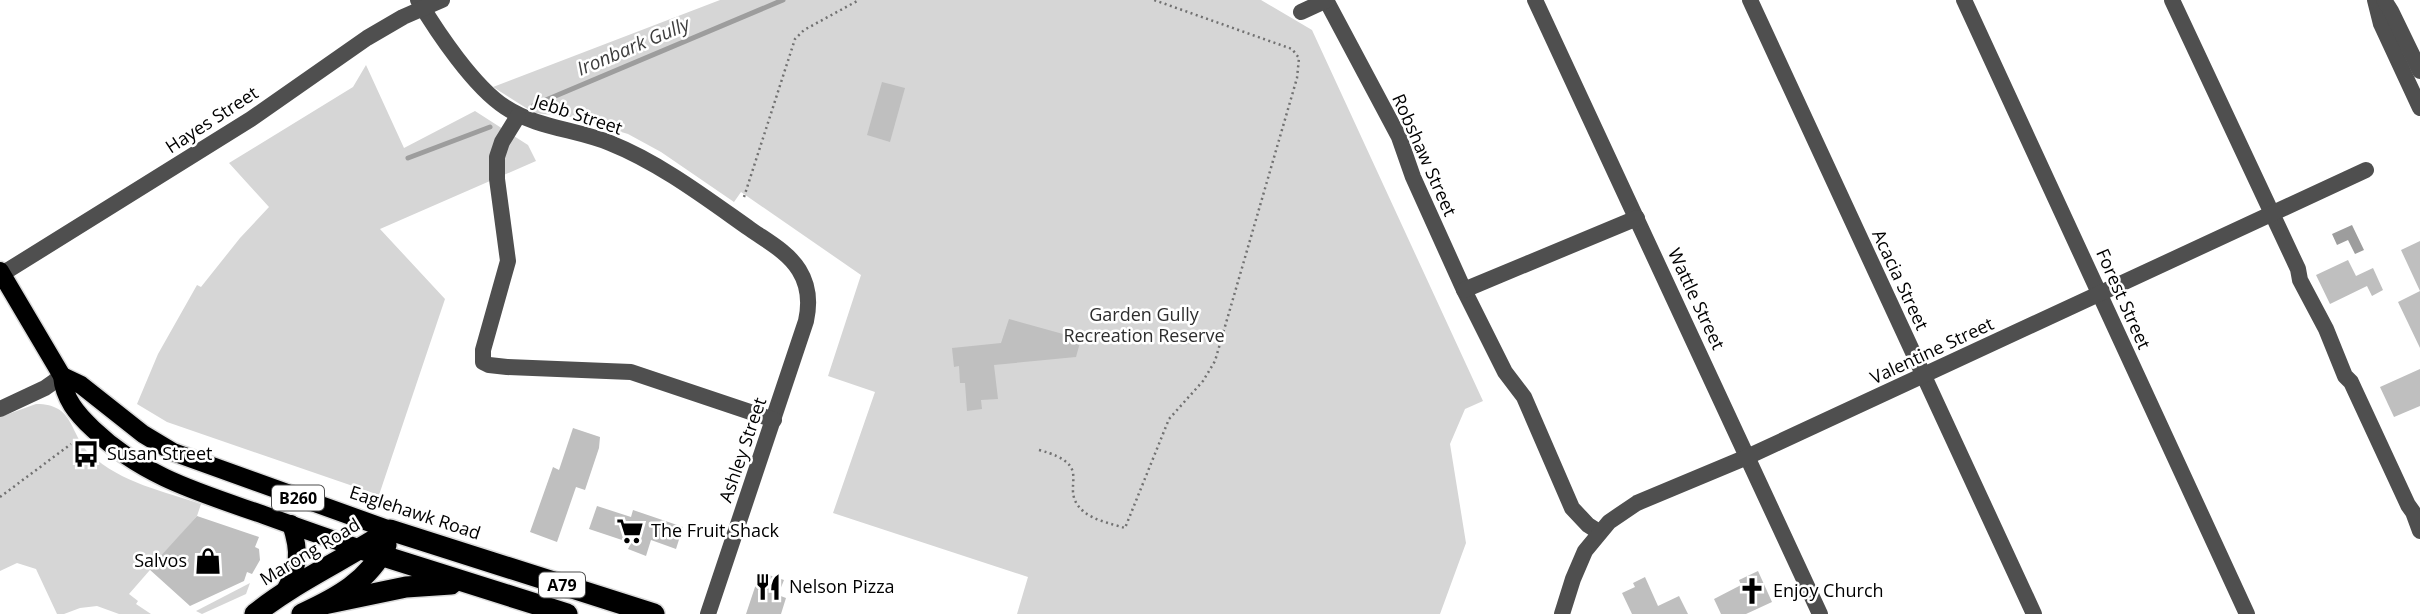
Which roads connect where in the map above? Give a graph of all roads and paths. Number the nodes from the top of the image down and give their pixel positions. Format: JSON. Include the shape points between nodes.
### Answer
{"nodes":[{"id":1,"x":442,"y":0,"type":"edge"},
{"id":2,"x":859,"y":0,"type":"edge"},
{"id":3,"x":1154,"y":0,"type":"edge"},
{"id":4,"x":1326,"y":0,"type":"edge"},
{"id":5,"x":1535,"y":0,"type":"edge"},
{"id":6,"x":1750,"y":0,"type":"edge"},
{"id":7,"x":1964,"y":0,"type":"edge"},
{"id":8,"x":2172,"y":0,"type":"edge"},
{"id":9,"x":2375,"y":0,"type":"edge"},
{"id":10,"x":2384,"y":0,"type":"edge"},
{"id":11,"x":421,"y":4,"type":"edge"},
{"id":12,"x":1301,"y":12,"type":"dead end"},
{"id":13,"x":2415,"y":69,"type":"edge"},
{"id":14,"x":2420,"y":108,"type":"edge"},
{"id":15,"x":518,"y":116,"type":"junction"},
{"id":16,"x":2366,"y":170,"type":"dead end"},
{"id":17,"x":744,"y":197,"type":"dead end"},
{"id":18,"x":2271,"y":214,"type":"junction"},
{"id":19,"x":1637,"y":218,"type":"junction"},
{"id":20,"x":1,"y":272,"type":"edge"},
{"id":21,"x":1464,"y":290,"type":"junction"},
{"id":22,"x":2099,"y":295,"type":"junction"},
{"id":23,"x":808,"y":297,"type":"joint"},
{"id":24,"x":62,"y":376,"type":"junction"},
{"id":25,"x":1924,"y":376,"type":"junction"},
{"id":26,"x":0,"y":409,"type":"edge"},
{"id":27,"x":774,"y":420,"type":"junction"},
{"id":28,"x":71,"y":444,"type":"dead end"},
{"id":29,"x":1039,"y":450,"type":"dead end"},
{"id":30,"x":1747,"y":457,"type":"junction"},
{"id":31,"x":0,"y":497,"type":"edge"},
{"id":32,"x":291,"y":524,"type":"junction"},
{"id":33,"x":391,"y":530,"type":"junction"},
{"id":34,"x":2420,"y":531,"type":"edge"},
{"id":35,"x":1599,"y":532,"type":"junction"},
{"id":36,"x":371,"y":552,"type":"junction"},
{"id":37,"x":481,"y":587,"type":"junction"},
{"id":38,"x":283,"y":594,"type":"junction"},
{"id":39,"x":324,"y":604,"type":"junction"},
{"id":40,"x":255,"y":614,"type":"edge"},
{"id":41,"x":302,"y":614,"type":"edge"},
{"id":42,"x":567,"y":614,"type":"edge"},
{"id":43,"x":654,"y":614,"type":"edge"},
{"id":44,"x":708,"y":614,"type":"edge"},
{"id":45,"x":1562,"y":614,"type":"edge"},
{"id":46,"x":1820,"y":614,"type":"edge"},
{"id":47,"x":2034,"y":614,"type":"edge"},
{"id":48,"x":2248,"y":614,"type":"edge"}],
"edges":[{"from":1,"to":11,"type":"street","name":"Hayes Street"},
{"from":2,"to":17,"type":"path","via":[[795,39]]},
{"from":3,"to":29,"type":"path","via":[[1292,49],[1299,58],[1297,78],[1215,361],[1203,382],[1169,419],[1125,528],[1081,509],[1068,461]]},
{"from":4,"to":12,"type":"street"},
{"from":4,"to":21,"type":"street","name":"Robshaw Street","via":[[1399,137]]},
{"from":5,"to":19,"type":"street","name":"Wattle Street"},
{"from":6,"to":25,"type":"street","name":"Acacia Street"},
{"from":7,"to":22,"type":"street","name":"Forest Street"},
{"from":8,"to":18,"type":"street"},
{"from":9,"to":13,"type":"street","via":[[2381,24]]},
{"from":10,"to":13,"type":"street"},
{"from":11,"to":15,"type":"street","name":"Jebb Street","via":[[480,85]]},
{"from":11,"to":20,"type":"street","name":"Hayes Street","via":[[229,133]]},
{"from":13,"to":14,"type":"street"},
{"from":15,"to":23,"type":"street","name":"Jebb Street","via":[[611,143],[663,171],[791,260]]},
{"from":15,"to":27,"type":"street","via":[[497,157],[508,261],[483,362],[631,372]]},
{"from":16,"to":18,"type":"street","name":"Valentine Street"},
{"from":18,"to":22,"type":"street","name":"Valentine Street"},
{"from":18,"to":34,"type":"street"},
{"from":19,"to":21,"type":"street"},
{"from":19,"to":30,"type":"street","name":"Wattle Street"},
{"from":20,"to":24,"type":"main road","name":"Eaglehawk Road","number":"B260"},
{"from":21,"to":35,"type":"street","name":"Robshaw Street","via":[[1505,372],[1524,397],[1572,508]]},
{"from":22,"to":25,"type":"street","name":"Valentine Street"},
{"from":22,"to":48,"type":"street","name":"Forest Street"},
{"from":23,"to":27,"type":"street","name":"Ashley Street","via":[[806,321]]},
{"from":24,"to":26,"type":"street"},
{"from":24,"to":32,"type":"main road","name":"Eaglehawk Road","number":"B260","via":[[65,394],[75,410],[142,467],[181,486]]},
{"from":24,"to":33,"type":"main road","name":"Eaglehawk Road","number":"B260","via":[[173,452]]},
{"from":25,"to":30,"type":"street","name":"Valentine Street"},
{"from":25,"to":47,"type":"street","name":"Acacia Street"},
{"from":27,"to":44,"type":"street","name":"Ashley Street"},
{"from":28,"to":31,"type":"path"},
{"from":30,"to":35,"type":"street","name":"Valentine Street","via":[[1637,503]]},
{"from":30,"to":46,"type":"street","name":"Wattle Street"},
{"from":32,"to":36,"type":"main road","name":"Eaglehawk Road","number":"B260"},
{"from":32,"to":38,"type":"main road","via":[[298,557]]},
{"from":33,"to":36,"type":"highway","name":"Marong Road"},
{"from":33,"to":43,"type":"highway","name":"Eaglehawk Road","number":"A79"},
{"from":35,"to":45,"type":"street","name":"Valentine Street","via":[[1580,560]]},
{"from":36,"to":37,"type":"highway","name":"Eaglehawk Road","number":"A79"},
{"from":36,"to":38,"type":"highway","name":"Marong Road"},
{"from":36,"to":39,"type":"highway","name":"Marong Road","via":[[368,574]]},
{"from":37,"to":39,"type":"highway","via":[[421,584]]},
{"from":37,"to":42,"type":"highway","name":"Eaglehawk Road","number":"A79"},
{"from":38,"to":40,"type":"highway","name":"Marong Road"},
{"from":39,"to":41,"type":"highway","name":"Marong Road"}]}
